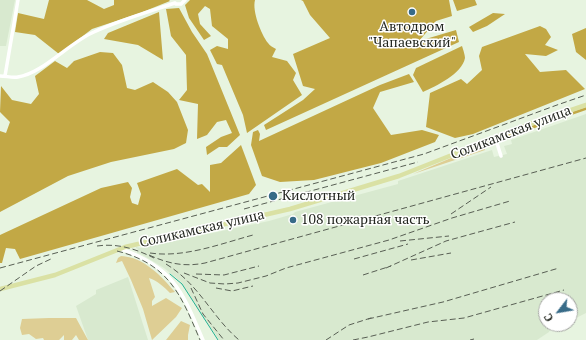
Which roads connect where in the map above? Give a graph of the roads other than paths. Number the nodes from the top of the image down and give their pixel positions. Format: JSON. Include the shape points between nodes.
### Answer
{"nodes":[{"id":1,"x":18,"y":0,"type":"edge"},
{"id":2,"x":185,"y":0,"type":"edge"},
{"id":3,"x":174,"y":1,"type":"edge"},
{"id":4,"x":0,"y":76,"type":"edge"},
{"id":5,"x":5,"y":76,"type":"junction"},
{"id":6,"x":586,"y":105,"type":"edge"},
{"id":7,"x":495,"y":137,"type":"junction"},
{"id":8,"x":501,"y":156,"type":"dead end"},
{"id":9,"x":120,"y":248,"type":"junction"},
{"id":10,"x":0,"y":289,"type":"edge"},
{"id":11,"x":202,"y":340,"type":"edge"}],
"edges":[{"from":1,"to":5,"type":"street"},
{"from":2,"to":3,"type":"street","via":[[181,4]]},
{"from":3,"to":5,"type":"street","via":[[81,38],[27,75],[17,78]]},
{"from":4,"to":5,"type":"street"},
{"from":6,"to":7,"type":"main road","name":"Соликамская улица"},
{"from":7,"to":8,"type":"street"},
{"from":7,"to":9,"type":"main road","name":"Соликамская улица","via":[[413,171],[315,202]]},
{"from":9,"to":10,"type":"main road","name":"Соликамская улица","via":[[55,275]]},
{"from":9,"to":11,"type":"street","via":[[151,262],[168,276],[184,297]]}]}
